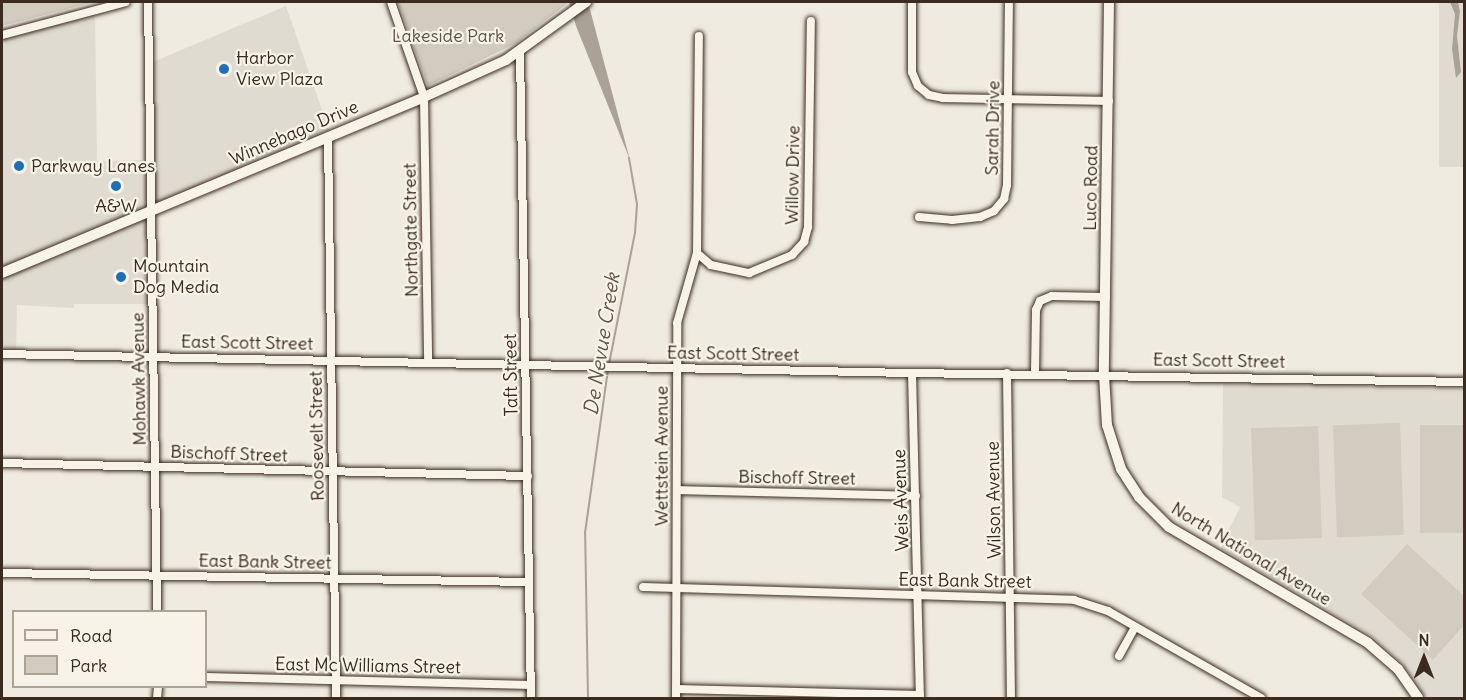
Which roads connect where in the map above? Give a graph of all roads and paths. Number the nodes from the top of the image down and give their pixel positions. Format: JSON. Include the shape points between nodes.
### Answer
{"nodes":[{"id":1,"x":126,"y":2,"type":"edge"},
{"id":2,"x":148,"y":2,"type":"edge"},
{"id":3,"x":391,"y":2,"type":"edge"},
{"id":4,"x":586,"y":2,"type":"edge"},
{"id":5,"x":912,"y":2,"type":"edge"},
{"id":6,"x":1009,"y":2,"type":"edge"},
{"id":7,"x":1110,"y":2,"type":"edge"},
{"id":8,"x":811,"y":21,"type":"dead end"},
{"id":9,"x":2,"y":35,"type":"edge"},
{"id":10,"x":699,"y":36,"type":"dead end"},
{"id":11,"x":520,"y":51,"type":"junction"},
{"id":12,"x":424,"y":97,"type":"junction"},
{"id":13,"x":1008,"y":99,"type":"junction"},
{"id":14,"x":1109,"y":100,"type":"junction"},
{"id":15,"x":328,"y":137,"type":"junction"},
{"id":16,"x":153,"y":210,"type":"junction"},
{"id":17,"x":919,"y":217,"type":"dead end"},
{"id":18,"x":697,"y":253,"type":"junction"},
{"id":19,"x":2,"y":273,"type":"edge"},
{"id":20,"x":1106,"y":297,"type":"junction"},
{"id":21,"x":2,"y":354,"type":"edge"},
{"id":22,"x":153,"y":356,"type":"junction"},
{"id":23,"x":331,"y":360,"type":"junction"},
{"id":24,"x":428,"y":362,"type":"junction"},
{"id":25,"x":526,"y":365,"type":"junction"},
{"id":26,"x":677,"y":368,"type":"junction"},
{"id":27,"x":912,"y":373,"type":"junction"},
{"id":28,"x":1007,"y":373,"type":"junction"},
{"id":29,"x":1035,"y":373,"type":"junction"},
{"id":30,"x":1104,"y":375,"type":"junction"},
{"id":31,"x":1464,"y":382,"type":"edge"},
{"id":32,"x":2,"y":463,"type":"edge"},
{"id":33,"x":155,"y":466,"type":"junction"},
{"id":34,"x":333,"y":472,"type":"junction"},
{"id":35,"x":528,"y":476,"type":"junction"},
{"id":36,"x":678,"y":490,"type":"junction"},
{"id":37,"x":916,"y":496,"type":"junction"},
{"id":38,"x":2,"y":573,"type":"edge"},
{"id":39,"x":156,"y":575,"type":"junction"},
{"id":40,"x":333,"y":579,"type":"junction"},
{"id":41,"x":529,"y":582,"type":"junction"},
{"id":42,"x":642,"y":587,"type":"dead end"},
{"id":43,"x":677,"y":589,"type":"junction"},
{"id":44,"x":920,"y":595,"type":"junction"},
{"id":45,"x":1010,"y":597,"type":"junction"},
{"id":46,"x":157,"y":610,"type":"edge"},
{"id":47,"x":1136,"y":627,"type":"junction"},
{"id":48,"x":1119,"y":656,"type":"dead end"},
{"id":49,"x":207,"y":677,"type":"edge"},
{"id":50,"x":336,"y":680,"type":"junction"},
{"id":51,"x":531,"y":685,"type":"junction"},
{"id":52,"x":676,"y":689,"type":"junction"},
{"id":53,"x":920,"y":697,"type":"edge"},
{"id":54,"x":336,"y":699,"type":"edge"},
{"id":55,"x":531,"y":699,"type":"edge"},
{"id":56,"x":676,"y":699,"type":"edge"},
{"id":57,"x":1011,"y":699,"type":"edge"},
{"id":58,"x":1261,"y":699,"type":"edge"},
{"id":59,"x":1418,"y":699,"type":"edge"}],
"edges":[{"from":1,"to":9,"type":"street"},
{"from":2,"to":16,"type":"street","name":"Mohawk Avenue"},
{"from":3,"to":12,"type":"street","name":"Northgate Street"},
{"from":4,"to":11,"type":"street","name":"Winnebago Drive"},
{"from":5,"to":13,"type":"street","via":[[911,69],[919,87],[940,98]]},
{"from":6,"to":13,"type":"street","name":"Sarah Drive"},
{"from":7,"to":14,"type":"street","name":"Luco Road"},
{"from":8,"to":18,"type":"street","name":"Willow Drive","via":[[808,227],[804,242],[790,256],[749,273],[711,265]]},
{"from":10,"to":18,"type":"street","name":"Wettstein Avenue"},
{"from":11,"to":12,"type":"street","name":"Winnebago Drive"},
{"from":11,"to":25,"type":"street","name":"Taft Street"},
{"from":12,"to":15,"type":"street","name":"Winnebago Drive"},
{"from":12,"to":24,"type":"street","name":"Northgate Street"},
{"from":13,"to":14,"type":"street"},
{"from":13,"to":17,"type":"street","name":"Sarah Drive","via":[[1007,185],[1000,205],[987,215],[968,219]]},
{"from":14,"to":20,"type":"street","name":"Luco Road"},
{"from":15,"to":16,"type":"street","name":"Winnebago Drive"},
{"from":15,"to":23,"type":"street","name":"Roosevelt Street"},
{"from":16,"to":19,"type":"street","name":"Winnebago Drive"},
{"from":16,"to":22,"type":"street","name":"Mohawk Avenue"},
{"from":18,"to":26,"type":"street","name":"Wettstein Avenue","via":[[679,309]]},
{"from":20,"to":29,"type":"street","via":[[1052,296],[1041,301],[1036,312]]},
{"from":20,"to":30,"type":"street","name":"Luco Road"},
{"from":21,"to":22,"type":"street","name":"East Scott Street"},
{"from":22,"to":23,"type":"street","name":"East Scott Street"},
{"from":22,"to":33,"type":"street","name":"Mohawk Avenue"},
{"from":23,"to":24,"type":"street","name":"East Scott Street"},
{"from":23,"to":34,"type":"street","name":"Roosevelt Street"},
{"from":24,"to":25,"type":"street","name":"East Scott Street"},
{"from":25,"to":26,"type":"street","name":"East Scott Street"},
{"from":25,"to":35,"type":"street","name":"Taft Street"},
{"from":26,"to":27,"type":"street","name":"East Scott Street"},
{"from":26,"to":36,"type":"street","name":"Wettstein Avenue"},
{"from":27,"to":28,"type":"street","name":"East Scott Street"},
{"from":27,"to":37,"type":"street","name":"Weis Avenue"},
{"from":28,"to":29,"type":"street","name":"East Scott Street"},
{"from":28,"to":45,"type":"street","name":"Wilson Avenue"},
{"from":29,"to":30,"type":"street","name":"East Scott Street"},
{"from":30,"to":31,"type":"street","name":"East Scott Street"},
{"from":30,"to":59,"type":"street","name":"North National Avenue","via":[[1106,420],[1115,456],[1132,488],[1152,512],[1183,537],[1368,643],[1398,669]]},
{"from":32,"to":33,"type":"street","name":"Bischoff Street"},
{"from":33,"to":34,"type":"street","name":"Bischoff Street"},
{"from":33,"to":39,"type":"street","name":"Mohawk Avenue"},
{"from":34,"to":35,"type":"street","name":"Bischoff Street"},
{"from":34,"to":40,"type":"street","name":"Roosevelt Street"},
{"from":35,"to":41,"type":"street","name":"Taft Street"},
{"from":36,"to":37,"type":"street","name":"Bischoff Street"},
{"from":36,"to":43,"type":"street","name":"Wettstein Avenue"},
{"from":37,"to":44,"type":"street","name":"Weis Avenue"},
{"from":38,"to":39,"type":"street","name":"East Bank Street"},
{"from":39,"to":40,"type":"street","name":"East Bank Street"},
{"from":39,"to":46,"type":"street","name":"Mohawk Avenue"},
{"from":40,"to":41,"type":"street","name":"East Bank Street"},
{"from":40,"to":50,"type":"street","name":"Roosevelt Street"},
{"from":41,"to":51,"type":"street","name":"Taft Street"},
{"from":42,"to":43,"type":"street","name":"East Bank Street"},
{"from":43,"to":44,"type":"street","name":"East Bank Street"},
{"from":43,"to":52,"type":"street","name":"Wettstein Avenue"},
{"from":44,"to":45,"type":"street","name":"East Bank Street"},
{"from":44,"to":53,"type":"street","name":"Weis Avenue"},
{"from":45,"to":47,"type":"street","name":"East Bank Street","via":[[1081,601]]},
{"from":45,"to":57,"type":"street","name":"Wilson Avenue"},
{"from":47,"to":48,"type":"street"},
{"from":47,"to":58,"type":"street","name":"East Bank Street"},
{"from":49,"to":50,"type":"street","name":"East Mc Williams Street"},
{"from":50,"to":51,"type":"street","name":"East Mc Williams Street"},
{"from":50,"to":54,"type":"street","name":"Roosevelt Street"},
{"from":51,"to":55,"type":"street","name":"Taft Street"},
{"from":52,"to":53,"type":"street"},
{"from":52,"to":56,"type":"street","name":"Wettstein Avenue"}]}
